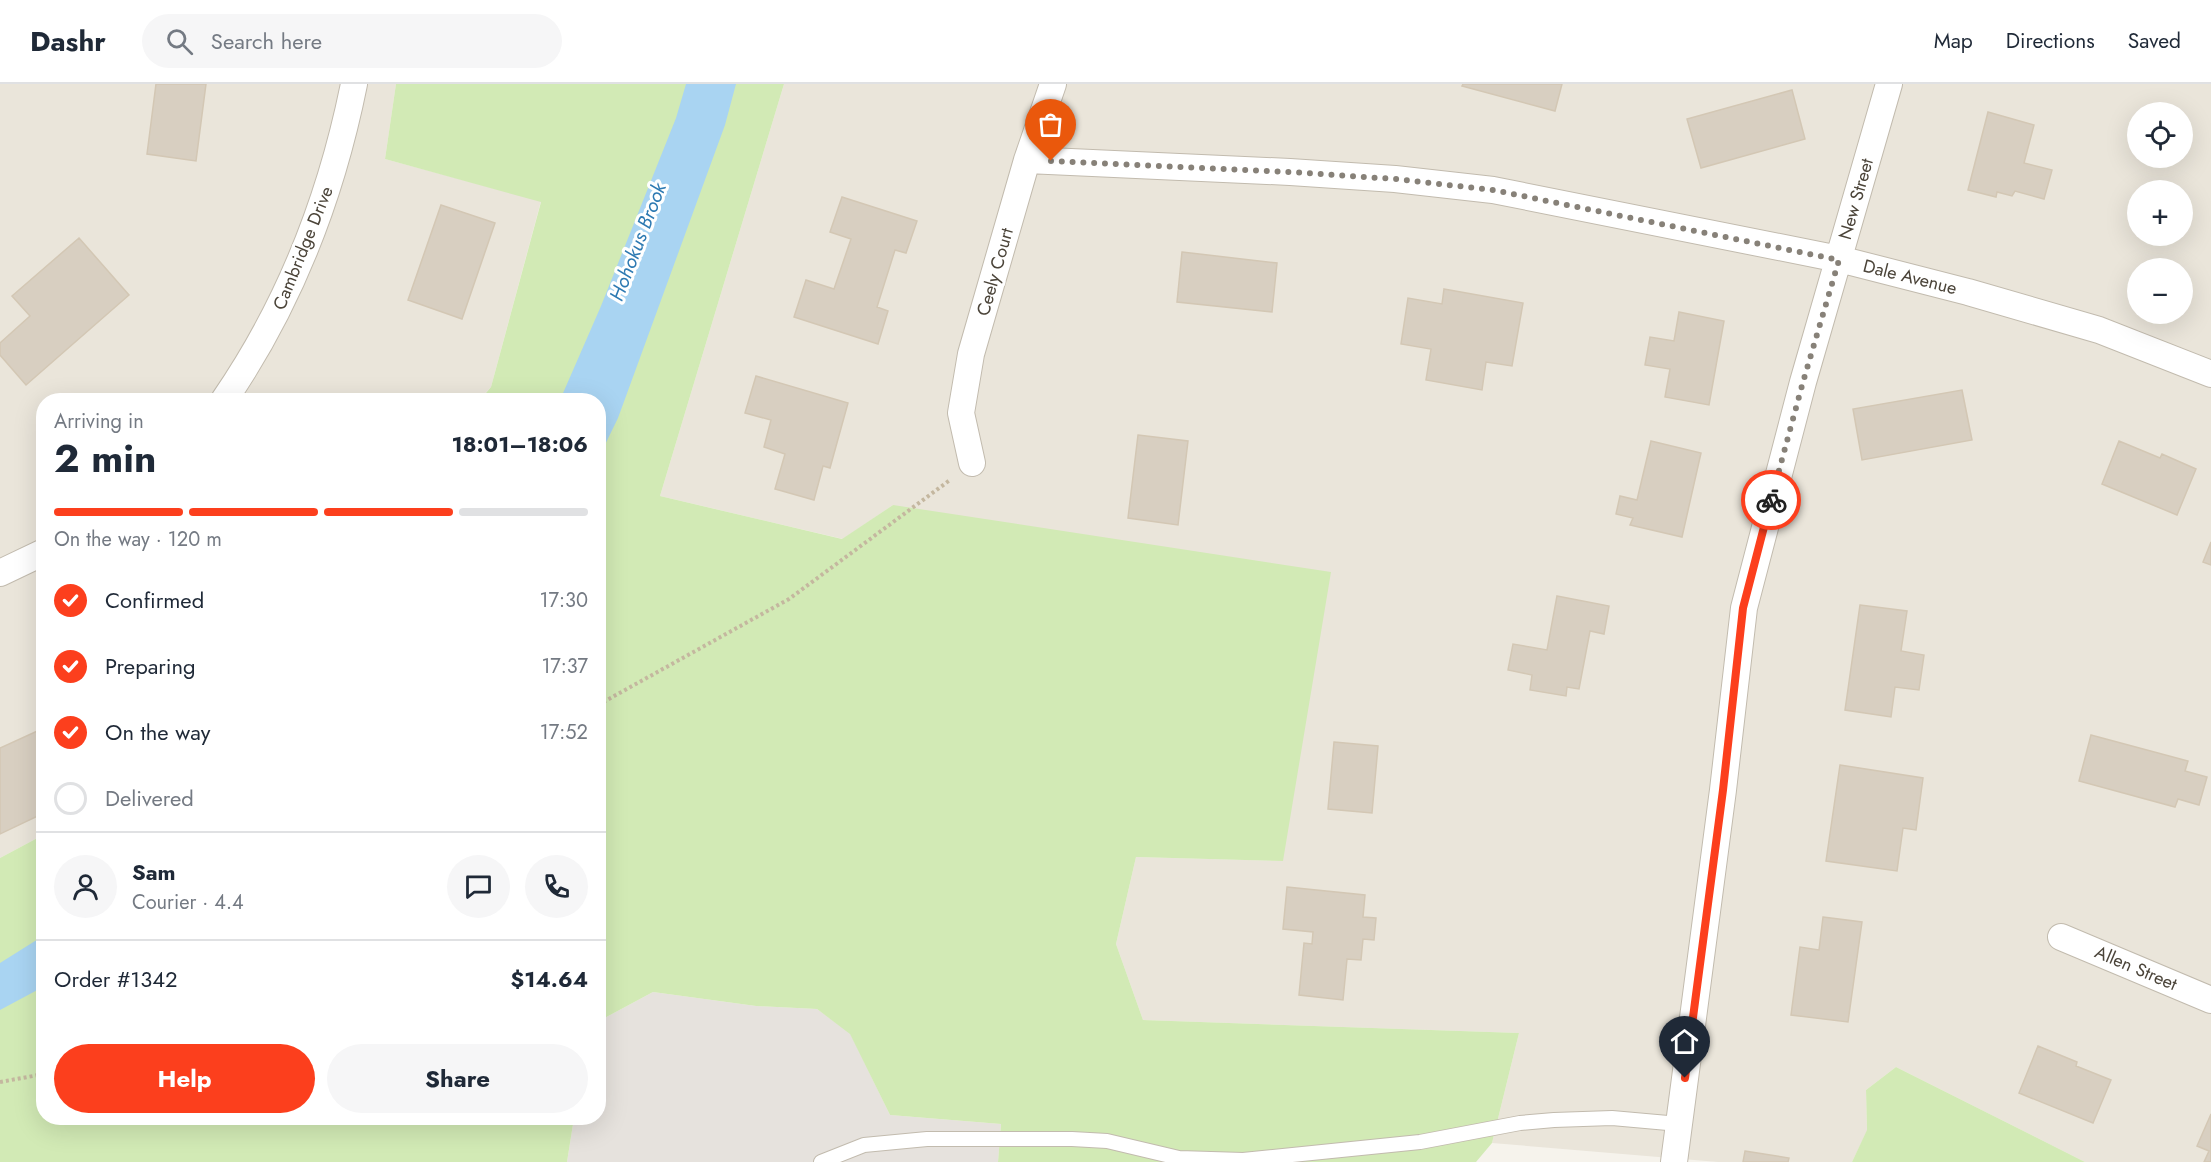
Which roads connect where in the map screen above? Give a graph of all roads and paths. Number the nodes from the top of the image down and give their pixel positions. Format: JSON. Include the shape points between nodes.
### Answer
{"nodes":[{"id":1,"x":354,"y":84,"type":"edge"},
{"id":2,"x":1053,"y":84,"type":"edge"},
{"id":3,"x":1889,"y":84,"type":"edge"},
{"id":4,"x":1027,"y":160,"type":"junction"},
{"id":5,"x":1839,"y":260,"type":"junction"},
{"id":6,"x":2211,"y":374,"type":"edge"},
{"id":7,"x":229,"y":393,"type":"edge"},
{"id":8,"x":972,"y":463,"type":"joint"},
{"id":9,"x":36,"y":556,"type":"edge"},
{"id":10,"x":0,"y":573,"type":"edge"},
{"id":11,"x":606,"y":701,"type":"edge"},
{"id":12,"x":2061,"y":937,"type":"dead end"},
{"id":13,"x":2211,"y":1000,"type":"edge"},
{"id":14,"x":36,"y":1075,"type":"edge"},
{"id":15,"x":0,"y":1082,"type":"edge"},
{"id":16,"x":1679,"y":1124,"type":"junction"},
{"id":17,"x":821,"y":1162,"type":"edge"},
{"id":18,"x":1674,"y":1162,"type":"edge"}],
"edges":[{"from":1,"to":7,"type":"street","name":"Cambridge Drive","via":[[320,215],[287,294]]},
{"from":2,"to":4,"type":"street","name":"Ceely Court"},
{"from":3,"to":5,"type":"street","name":"New Street"},
{"from":4,"to":5,"type":"street","name":"Dale Avenue","via":[[1290,172],[1493,190]]},
{"from":4,"to":8,"type":"street","name":"Ceely Court","via":[[971,354],[961,412]]},
{"from":5,"to":6,"type":"street","name":"Dale Avenue","via":[[2099,330]]},
{"from":5,"to":16,"type":"street","name":"New Street","via":[[1743,608]]},
{"from":8,"to":11,"type":"path","via":[[789,599]]},
{"from":9,"to":10,"type":"street"},
{"from":12,"to":13,"type":"street","name":"Allen Street"},
{"from":14,"to":15,"type":"path"},
{"from":16,"to":17,"type":"lane","via":[[1612,1118],[1554,1120],[1420,1142],[1243,1160],[1179,1158],[1084,1139],[927,1139],[864,1145]]},
{"from":16,"to":18,"type":"street","name":"New Street"}]}
